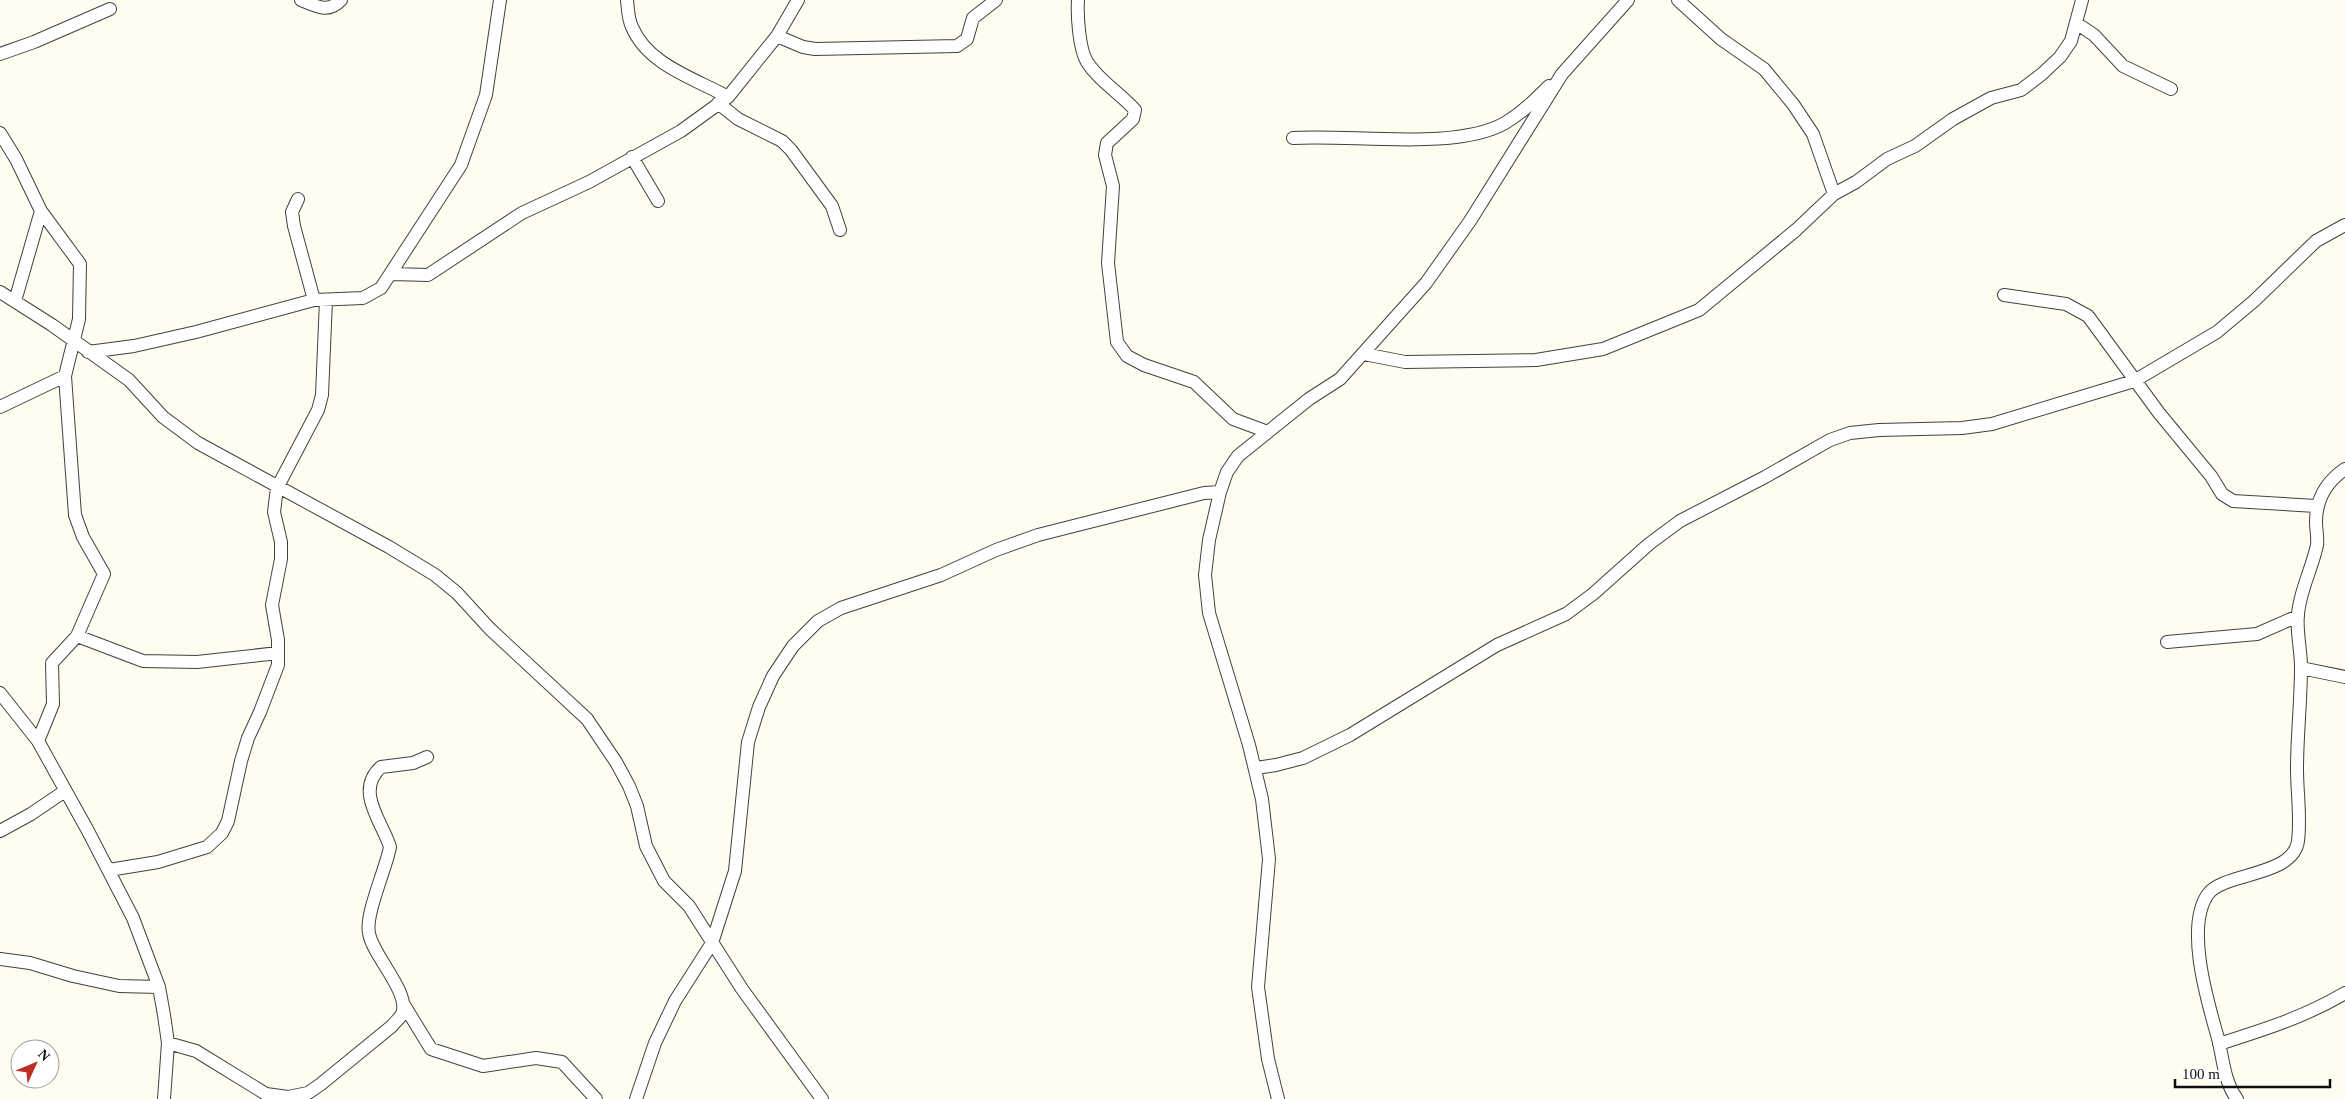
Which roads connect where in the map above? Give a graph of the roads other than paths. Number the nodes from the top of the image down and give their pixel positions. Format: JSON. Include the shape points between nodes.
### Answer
{"nodes":[{"id":1,"x":301,"y":0,"type":"edge"},
{"id":2,"x":341,"y":0,"type":"edge"},
{"id":3,"x":500,"y":0,"type":"edge"},
{"id":4,"x":627,"y":0,"type":"edge"},
{"id":5,"x":798,"y":0,"type":"edge"},
{"id":6,"x":996,"y":0,"type":"edge"},
{"id":7,"x":1078,"y":0,"type":"edge"},
{"id":8,"x":1628,"y":0,"type":"edge"},
{"id":9,"x":1678,"y":0,"type":"edge"},
{"id":10,"x":2082,"y":0,"type":"edge"},
{"id":11,"x":110,"y":9,"type":"dead end"},
{"id":12,"x":2076,"y":23,"type":"junction"},
{"id":13,"x":777,"y":36,"type":"junction"},
{"id":14,"x":0,"y":54,"type":"edge"},
{"id":15,"x":1562,"y":74,"type":"junction"},
{"id":16,"x":2171,"y":89,"type":"dead end"},
{"id":17,"x":723,"y":100,"type":"junction"},
{"id":18,"x":0,"y":133,"type":"edge"},
{"id":19,"x":1293,"y":138,"type":"dead end"},
{"id":20,"x":632,"y":157,"type":"junction"},
{"id":21,"x":1834,"y":194,"type":"junction"},
{"id":22,"x":298,"y":199,"type":"dead end"},
{"id":23,"x":658,"y":201,"type":"dead end"},
{"id":24,"x":41,"y":211,"type":"junction"},
{"id":25,"x":2345,"y":226,"type":"edge"},
{"id":26,"x":840,"y":230,"type":"dead end"},
{"id":27,"x":392,"y":274,"type":"junction"},
{"id":28,"x":0,"y":292,"type":"edge"},
{"id":29,"x":2004,"y":295,"type":"dead end"},
{"id":30,"x":320,"y":300,"type":"junction"},
{"id":31,"x":15,"y":302,"type":"junction"},
{"id":32,"x":74,"y":343,"type":"junction"},
{"id":33,"x":88,"y":352,"type":"junction"},
{"id":34,"x":1364,"y":354,"type":"junction"},
{"id":35,"x":65,"y":376,"type":"junction"},
{"id":36,"x":2134,"y":381,"type":"junction"},
{"id":37,"x":0,"y":408,"type":"edge"},
{"id":38,"x":1268,"y":432,"type":"junction"},
{"id":39,"x":2345,"y":469,"type":"edge"},
{"id":40,"x":277,"y":488,"type":"junction"},
{"id":41,"x":1220,"y":492,"type":"junction"},
{"id":42,"x":2316,"y":506,"type":"junction"},
{"id":43,"x":2298,"y":616,"type":"junction"},
{"id":44,"x":77,"y":636,"type":"junction"},
{"id":45,"x":2167,"y":642,"type":"dead end"},
{"id":46,"x":278,"y":653,"type":"junction"},
{"id":47,"x":2301,"y":668,"type":"junction"},
{"id":48,"x":2345,"y":677,"type":"edge"},
{"id":49,"x":0,"y":693,"type":"edge"},
{"id":50,"x":38,"y":741,"type":"junction"},
{"id":51,"x":428,"y":757,"type":"dead end"},
{"id":52,"x":1256,"y":768,"type":"junction"},
{"id":53,"x":65,"y":791,"type":"junction"},
{"id":54,"x":0,"y":831,"type":"edge"},
{"id":55,"x":109,"y":870,"type":"junction"},
{"id":56,"x":712,"y":943,"type":"junction"},
{"id":57,"x":0,"y":959,"type":"edge"},
{"id":58,"x":159,"y":987,"type":"junction"},
{"id":59,"x":2345,"y":993,"type":"edge"},
{"id":60,"x":404,"y":1005,"type":"junction"},
{"id":61,"x":168,"y":1043,"type":"junction"},
{"id":62,"x":2219,"y":1044,"type":"junction"},
{"id":63,"x":276,"y":1098,"type":"edge"},
{"id":64,"x":164,"y":1099,"type":"edge"},
{"id":65,"x":596,"y":1099,"type":"edge"},
{"id":66,"x":636,"y":1099,"type":"edge"},
{"id":67,"x":822,"y":1099,"type":"edge"},
{"id":68,"x":1278,"y":1099,"type":"edge"},
{"id":69,"x":2237,"y":1099,"type":"edge"}],
"edges":[{"from":1,"to":2,"type":"street","via":[[325,9],[335,7]]},
{"from":3,"to":27,"type":"street","via":[[486,95],[461,165]]},
{"from":4,"to":17,"type":"street","via":[[631,25],[641,44],[665,65]]},
{"from":5,"to":13,"type":"street"},
{"from":6,"to":13,"type":"street","via":[[973,18],[967,38],[957,46],[815,49]]},
{"from":7,"to":38,"type":"street","via":[[1077,16],[1086,61],[1135,110],[1133,119],[1107,143],[1105,155],[1112,186],[1108,263],[1117,342],[1127,356],[1194,382],[1233,419]]},
{"from":8,"to":15,"type":"street"},
{"from":9,"to":21,"type":"street","via":[[1721,38],[1764,69],[1793,104],[1813,134]]},
{"from":10,"to":12,"type":"street"},
{"from":11,"to":14,"type":"street"},
{"from":12,"to":16,"type":"street","via":[[2094,35],[2123,66]]},
{"from":12,"to":21,"type":"street","via":[[2071,41],[2060,57],[2021,90],[1991,98],[1953,119],[1915,146],[1887,159]]},
{"from":13,"to":17,"type":"street"},
{"from":15,"to":19,"type":"street","via":[[1504,124],[1486,131],[1433,139]]},
{"from":15,"to":34,"type":"street","via":[[1470,221],[1426,284]]},
{"from":17,"to":20,"type":"street","via":[[681,131]]},
{"from":17,"to":26,"type":"street","via":[[738,119],[782,141],[791,150],[832,206]]},
{"from":18,"to":24,"type":"street"},
{"from":20,"to":23,"type":"street"},
{"from":20,"to":27,"type":"street","via":[[589,182],[522,213],[428,275]]},
{"from":21,"to":34,"type":"street","via":[[1796,230],[1699,310],[1603,349],[1536,360],[1481,362],[1405,362]]},
{"from":22,"to":30,"type":"street","via":[[292,212],[294,226]]},
{"from":24,"to":31,"type":"street"},
{"from":24,"to":32,"type":"street","via":[[80,264],[79,320]]},
{"from":25,"to":36,"type":"street","via":[[2316,241],[2217,332]]},
{"from":27,"to":30,"type":"street","via":[[382,288],[363,298]]},
{"from":28,"to":31,"type":"street"},
{"from":29,"to":36,"type":"street","via":[[2066,304],[2088,316]]},
{"from":30,"to":33,"type":"street","via":[[134,346]]},
{"from":30,"to":40,"type":"street","via":[[322,394],[318,410]]},
{"from":31,"to":32,"type":"street"},
{"from":32,"to":33,"type":"street"},
{"from":32,"to":35,"type":"street"},
{"from":33,"to":40,"type":"street","via":[[129,380],[163,418],[198,443]]},
{"from":34,"to":38,"type":"street","via":[[1340,379]]},
{"from":35,"to":37,"type":"street"},
{"from":35,"to":44,"type":"street","via":[[75,515],[83,537],[104,574]]},
{"from":36,"to":42,"type":"street","via":[[2212,476],[2222,494],[2233,501]]},
{"from":36,"to":52,"type":"street","via":[[1992,424],[1879,430],[1850,433],[1830,440],[1680,521],[1566,614],[1497,645],[1350,734],[1302,758]]},
{"from":38,"to":41,"type":"street","via":[[1238,456],[1227,472]]},
{"from":39,"to":42,"type":"street","via":[[2328,485]]},
{"from":40,"to":46,"type":"street","via":[[274,512],[281,542],[281,559],[272,605]]},
{"from":40,"to":56,"type":"street","via":[[435,575],[587,719],[632,793],[646,846],[664,881],[689,906]]},
{"from":41,"to":52,"type":"street","via":[[1205,575],[1209,613]]},
{"from":41,"to":56,"type":"street","via":[[1204,493],[1038,535],[915,584],[841,608],[818,621],[793,646],[773,676],[759,707],[748,742],[735,871]]},
{"from":42,"to":43,"type":"street","via":[[2317,541]]},
{"from":43,"to":45,"type":"street","via":[[2257,634]]},
{"from":43,"to":47,"type":"street"},
{"from":44,"to":46,"type":"street","via":[[142,660],[197,662]]},
{"from":44,"to":50,"type":"street","via":[[52,663],[53,704]]},
{"from":46,"to":55,"type":"street","via":[[278,665],[248,738],[232,809],[222,833],[207,847],[188,854]]},
{"from":47,"to":48,"type":"street"},
{"from":47,"to":62,"type":"street","via":[[2297,770],[2299,831],[2295,852],[2266,869],[2212,890],[2203,906],[2199,951],[2203,985]]},
{"from":49,"to":50,"type":"street"},
{"from":50,"to":53,"type":"street"},
{"from":51,"to":60,"type":"street","via":[[413,763],[381,767],[374,776],[371,791],[377,821],[390,847],[368,933]]},
{"from":52,"to":68,"type":"street","via":[[1269,859],[1258,987],[1268,1059]]},
{"from":53,"to":54,"type":"street"},
{"from":53,"to":55,"type":"street"},
{"from":55,"to":58,"type":"street","via":[[133,918]]},
{"from":56,"to":66,"type":"street","via":[[675,1001]]},
{"from":56,"to":67,"type":"street","via":[[742,990]]},
{"from":57,"to":58,"type":"street","via":[[30,963],[119,986]]},
{"from":58,"to":61,"type":"street"},
{"from":59,"to":62,"type":"street","via":[[2317,1010],[2283,1024]]},
{"from":60,"to":63,"type":"street","via":[[402,1014],[392,1026],[321,1084],[300,1096]]},
{"from":60,"to":65,"type":"street","via":[[431,1049],[483,1066],[536,1058],[562,1062]]},
{"from":61,"to":63,"type":"street","via":[[196,1051]]},
{"from":61,"to":64,"type":"street"},
{"from":62,"to":69,"type":"street","via":[[2226,1076]]}]}
